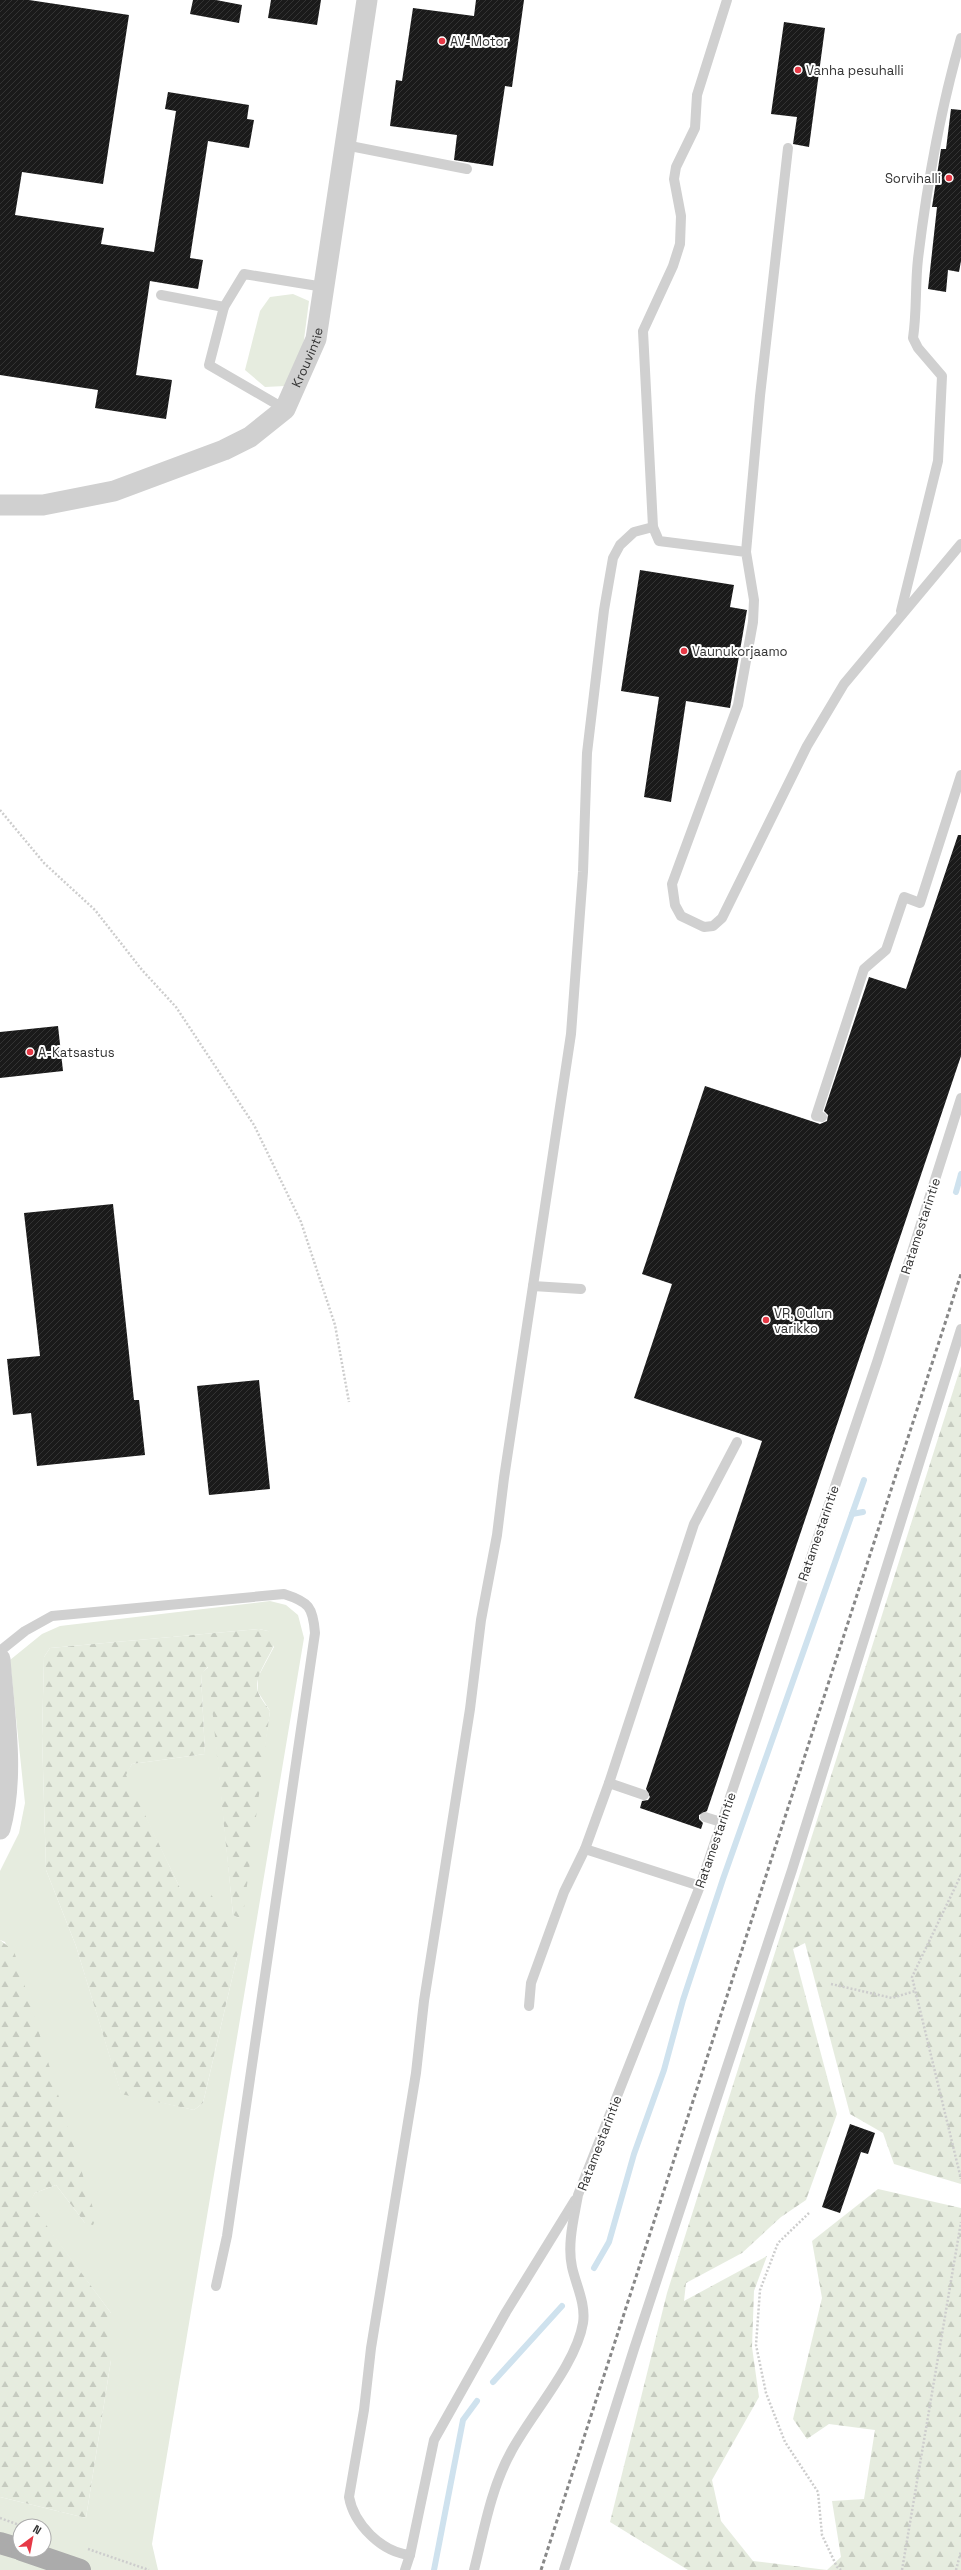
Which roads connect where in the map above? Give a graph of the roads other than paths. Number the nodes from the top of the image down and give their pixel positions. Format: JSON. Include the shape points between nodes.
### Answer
{"nodes":[{"id":1,"x":366,"y":0,"type":"edge"},
{"id":2,"x":727,"y":0,"type":"edge"},
{"id":3,"x":961,"y":38,"type":"edge"},
{"id":4,"x":345,"y":145,"type":"junction"},
{"id":5,"x":788,"y":148,"type":"dead end"},
{"id":6,"x":467,"y":168,"type":"dead end"},
{"id":7,"x":324,"y":287,"type":"junction"},
{"id":8,"x":161,"y":295,"type":"dead end"},
{"id":9,"x":224,"y":307,"type":"junction"},
{"id":10,"x":285,"y":409,"type":"junction"},
{"id":11,"x":0,"y":505,"type":"edge"},
{"id":12,"x":653,"y":527,"type":"junction"},
{"id":13,"x":961,"y":544,"type":"edge"},
{"id":14,"x":746,"y":552,"type":"junction"},
{"id":15,"x":900,"y":615,"type":"junction"},
{"id":16,"x":961,"y":775,"type":"edge"},
{"id":17,"x":961,"y":1098,"type":"edge"},
{"id":18,"x":822,"y":1117,"type":"dead end"},
{"id":19,"x":533,"y":1286,"type":"junction"},
{"id":20,"x":581,"y":1289,"type":"dead end"},
{"id":21,"x":961,"y":1329,"type":"edge"},
{"id":22,"x":737,"y":1442,"type":"dead end"},
{"id":23,"x":0,"y":1651,"type":"edge"},
{"id":24,"x":0,"y":1659,"type":"edge"},
{"id":25,"x":609,"y":1783,"type":"junction"},
{"id":26,"x":644,"y":1795,"type":"dead end"},
{"id":27,"x":705,"y":1817,"type":"dead end"},
{"id":28,"x":721,"y":1822,"type":"junction"},
{"id":29,"x":0,"y":1829,"type":"edge"},
{"id":30,"x":585,"y":1849,"type":"junction"},
{"id":31,"x":700,"y":1886,"type":"junction"},
{"id":32,"x":529,"y":2006,"type":"dead end"},
{"id":33,"x":578,"y":2195,"type":"junction"},
{"id":34,"x":216,"y":2286,"type":"dead end"},
{"id":35,"x":0,"y":2542,"type":"edge"},
{"id":36,"x":12,"y":2547,"type":"edge"},
{"id":37,"x":410,"y":2555,"type":"junction"},
{"id":38,"x":45,"y":2558,"type":"edge"},
{"id":39,"x":80,"y":2570,"type":"edge"},
{"id":40,"x":405,"y":2570,"type":"edge"},
{"id":41,"x":474,"y":2570,"type":"edge"},
{"id":42,"x":564,"y":2570,"type":"edge"}],
"edges":[{"from":1,"to":4,"type":"street","name":"Krouvintie"},
{"from":2,"to":12,"type":"lane","via":[[697,95],[695,128],[676,167],[674,178],[681,216],[680,244],[673,266],[643,331]]},
{"from":3,"to":15,"type":"lane","via":[[943,99],[930,173],[918,260],[913,338],[918,348],[942,376],[938,461]]},
{"from":4,"to":6,"type":"lane"},
{"from":4,"to":7,"type":"street","name":"Krouvintie"},
{"from":5,"to":14,"type":"lane","via":[[760,396]]},
{"from":7,"to":9,"type":"lane","via":[[244,274]]},
{"from":7,"to":10,"type":"street","name":"Krouvintie","via":[[316,339]]},
{"from":8,"to":9,"type":"lane"},
{"from":9,"to":10,"type":"lane","via":[[209,365]]},
{"from":10,"to":11,"type":"street","name":"Krouvintie","via":[[250,437],[224,450],[114,491],[43,505]]},
{"from":12,"to":14,"type":"lane","via":[[659,541]]},
{"from":12,"to":19,"type":"lane","via":[[634,532],[620,545],[613,558],[604,610],[587,753],[583,872],[572,1034]]},
{"from":13,"to":15,"type":"lane"},
{"from":14,"to":15,"type":"lane","via":[[754,608],[738,705],[672,884],[675,905],[681,916],[704,927],[712,926],[722,918],[807,746],[844,684]]},
{"from":16,"to":18,"type":"lane","via":[[920,903],[904,897],[886,950],[864,970],[816,1116]]},
{"from":17,"to":28,"type":"lane","name":"Ratamestarintie","via":[[877,1362]]},
{"from":19,"to":20,"type":"lane"},
{"from":19,"to":37,"type":"lane","via":[[505,1470],[498,1535],[480,1620],[468,1717],[424,2001],[416,2073],[349,2497],[351,2511],[358,2524],[391,2550]]},
{"from":21,"to":42,"type":"lane","via":[[792,1870]]},
{"from":22,"to":25,"type":"lane","via":[[694,1524]]},
{"from":23,"to":34,"type":"lane","via":[[25,1631],[52,1616],[284,1594],[301,1599],[313,1612],[316,1633],[228,2229]]},
{"from":24,"to":29,"type":"street","via":[[7,1801]]},
{"from":25,"to":26,"type":"lane"},
{"from":25,"to":30,"type":"lane"},
{"from":27,"to":28,"type":"lane"},
{"from":28,"to":31,"type":"lane","name":"Ratamestarintie"},
{"from":30,"to":31,"type":"lane"},
{"from":30,"to":32,"type":"lane","via":[[564,1892],[531,1983]]},
{"from":31,"to":33,"type":"lane","name":"Ratamestarintie"},
{"from":33,"to":37,"type":"lane","via":[[498,2326],[434,2440]]},
{"from":33,"to":41,"type":"lane","name":"Ratamestarintie","via":[[572,2232],[572,2266],[580,2292],[583,2322],[566,2364],[510,2452],[496,2485]]},
{"from":35,"to":36,"type":"main road"},
{"from":37,"to":40,"type":"lane"},
{"from":38,"to":39,"type":"main road"}]}
